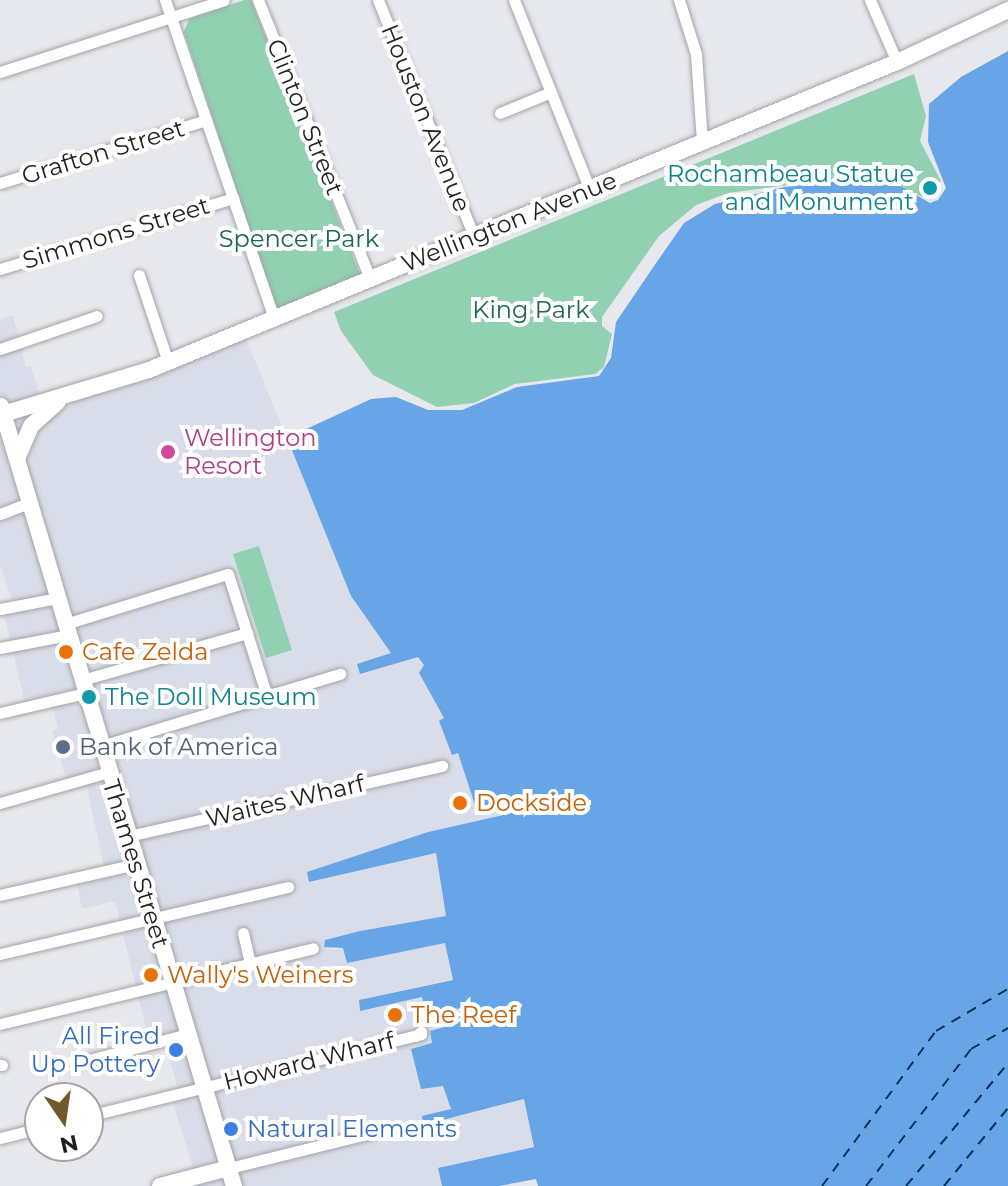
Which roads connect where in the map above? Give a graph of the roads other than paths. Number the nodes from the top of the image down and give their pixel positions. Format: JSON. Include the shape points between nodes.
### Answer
{"nodes":[{"id":1,"x":165,"y":0,"type":"edge"},
{"id":2,"x":224,"y":0,"type":"edge"},
{"id":3,"x":258,"y":0,"type":"edge"},
{"id":4,"x":378,"y":0,"type":"edge"},
{"id":5,"x":514,"y":0,"type":"edge"},
{"id":6,"x":679,"y":0,"type":"edge"},
{"id":7,"x":870,"y":0,"type":"edge"},
{"id":8,"x":1008,"y":10,"type":"edge"},
{"id":9,"x":171,"y":18,"type":"junction"},
{"id":10,"x":897,"y":62,"type":"junction"},
{"id":11,"x":0,"y":72,"type":"edge"},
{"id":12,"x":551,"y":92,"type":"junction"},
{"id":13,"x":500,"y":113,"type":"dead end"},
{"id":14,"x":206,"y":120,"type":"junction"},
{"id":15,"x":702,"y":143,"type":"junction"},
{"id":16,"x":0,"y":183,"type":"edge"},
{"id":17,"x":590,"y":190,"type":"junction"},
{"id":18,"x":233,"y":198,"type":"junction"},
{"id":19,"x":474,"y":236,"type":"junction"},
{"id":20,"x":0,"y":269,"type":"edge"},
{"id":21,"x":139,"y":275,"type":"dead end"},
{"id":22,"x":370,"y":279,"type":"junction"},
{"id":23,"x":97,"y":316,"type":"dead end"},
{"id":24,"x":274,"y":319,"type":"junction"},
{"id":25,"x":0,"y":349,"type":"edge"},
{"id":26,"x":168,"y":362,"type":"junction"},
{"id":27,"x":68,"y":395,"type":"junction"},
{"id":28,"x":2,"y":408,"type":"edge"},
{"id":29,"x":17,"y":461,"type":"junction"},
{"id":30,"x":28,"y":503,"type":"junction"},
{"id":31,"x":0,"y":514,"type":"edge"},
{"id":32,"x":57,"y":598,"type":"junction"},
{"id":33,"x":0,"y":609,"type":"edge"},
{"id":34,"x":66,"y":629,"type":"junction"},
{"id":35,"x":247,"y":633,"type":"junction"},
{"id":36,"x":0,"y":648,"type":"edge"},
{"id":37,"x":340,"y":674,"type":"dead end"},
{"id":38,"x":84,"y":686,"type":"junction"},
{"id":39,"x":268,"y":699,"type":"junction"},
{"id":40,"x":0,"y":713,"type":"edge"},
{"id":41,"x":101,"y":746,"type":"junction"},
{"id":42,"x":442,"y":766,"type":"dead end"},
{"id":43,"x":109,"y":772,"type":"junction"},
{"id":44,"x":0,"y":803,"type":"edge"},
{"id":45,"x":128,"y":836,"type":"junction"},
{"id":46,"x":136,"y":864,"type":"junction"},
{"id":47,"x":288,"y":887,"type":"dead end"},
{"id":48,"x":0,"y":895,"type":"edge"},
{"id":49,"x":152,"y":919,"type":"junction"},
{"id":50,"x":243,"y":933,"type":"dead end"},
{"id":51,"x":313,"y":948,"type":"dead end"},
{"id":52,"x":0,"y":954,"type":"edge"},
{"id":53,"x":250,"y":963,"type":"junction"},
{"id":54,"x":172,"y":981,"type":"junction"},
{"id":55,"x":0,"y":1024,"type":"edge"},
{"id":56,"x":188,"y":1034,"type":"junction"},
{"id":57,"x":415,"y":1036,"type":"dead end"},
{"id":58,"x":85,"y":1061,"type":"dead end"},
{"id":59,"x":204,"y":1087,"type":"junction"},
{"id":60,"x":104,"y":1112,"type":"edge"},
{"id":61,"x":24,"y":1132,"type":"edge"},
{"id":62,"x":374,"y":1132,"type":"dead end"},
{"id":63,"x":0,"y":1138,"type":"edge"},
{"id":64,"x":229,"y":1168,"type":"junction"},
{"id":65,"x":160,"y":1186,"type":"edge"},
{"id":66,"x":234,"y":1186,"type":"edge"}],
"edges":[{"from":1,"to":9,"type":"street"},
{"from":2,"to":9,"type":"street"},
{"from":3,"to":22,"type":"street","name":"Clinton Street"},
{"from":4,"to":19,"type":"street","name":"Houston Avenue"},
{"from":5,"to":12,"type":"street"},
{"from":6,"to":15,"type":"street","via":[[696,54]]},
{"from":7,"to":10,"type":"street"},
{"from":8,"to":10,"type":"main road","name":"Wellington Avenue"},
{"from":9,"to":11,"type":"street"},
{"from":9,"to":14,"type":"street"},
{"from":10,"to":15,"type":"main road","name":"Wellington Avenue"},
{"from":12,"to":13,"type":"street"},
{"from":12,"to":17,"type":"street"},
{"from":14,"to":16,"type":"street","name":"Grafton Street"},
{"from":14,"to":18,"type":"street"},
{"from":15,"to":17,"type":"main road","name":"Wellington Avenue"},
{"from":17,"to":19,"type":"main road","name":"Wellington Avenue"},
{"from":18,"to":20,"type":"street","name":"Simmons Street"},
{"from":18,"to":24,"type":"street"},
{"from":19,"to":22,"type":"main road","name":"Wellington Avenue"},
{"from":21,"to":26,"type":"street"},
{"from":22,"to":24,"type":"main road","name":"Wellington Avenue"},
{"from":23,"to":25,"type":"street"},
{"from":24,"to":26,"type":"main road","name":"Wellington Avenue"},
{"from":26,"to":27,"type":"main road","name":"Wellington Avenue"},
{"from":27,"to":28,"type":"main road","name":"Wellington Avenue"},
{"from":27,"to":29,"type":"main road","via":[[37,417]]},
{"from":28,"to":29,"type":"main road","name":"Thames Street"},
{"from":29,"to":30,"type":"main road","name":"Thames Street"},
{"from":30,"to":31,"type":"street"},
{"from":30,"to":32,"type":"main road","name":"Thames Street"},
{"from":32,"to":33,"type":"street"},
{"from":32,"to":34,"type":"main road","name":"Thames Street"},
{"from":34,"to":35,"type":"street","via":[[228,574]]},
{"from":34,"to":36,"type":"street"},
{"from":34,"to":38,"type":"main road","name":"Thames Street"},
{"from":35,"to":38,"type":"street"},
{"from":35,"to":39,"type":"street"},
{"from":37,"to":39,"type":"street"},
{"from":38,"to":40,"type":"street"},
{"from":38,"to":41,"type":"main road","name":"Thames Street"},
{"from":39,"to":41,"type":"street"},
{"from":41,"to":43,"type":"main road","name":"Thames Street"},
{"from":42,"to":45,"type":"street","name":"Waites Wharf"},
{"from":43,"to":44,"type":"street"},
{"from":43,"to":45,"type":"main road","name":"Thames Street"},
{"from":45,"to":46,"type":"main road","name":"Thames Street"},
{"from":46,"to":48,"type":"street"},
{"from":46,"to":49,"type":"main road","name":"Thames Street"},
{"from":47,"to":49,"type":"street"},
{"from":49,"to":52,"type":"street"},
{"from":49,"to":54,"type":"main road","name":"Thames Street"},
{"from":50,"to":53,"type":"street"},
{"from":51,"to":53,"type":"street"},
{"from":53,"to":54,"type":"street"},
{"from":54,"to":55,"type":"street"},
{"from":54,"to":56,"type":"main road","name":"Thames Street"},
{"from":56,"to":58,"type":"street"},
{"from":56,"to":59,"type":"main road","name":"Thames Street"},
{"from":57,"to":59,"type":"street","name":"Howard Wharf"},
{"from":59,"to":60,"type":"street","name":"Howard Wharf"},
{"from":59,"to":64,"type":"main road","name":"Thames Street"},
{"from":61,"to":63,"type":"street"},
{"from":62,"to":64,"type":"street"},
{"from":64,"to":65,"type":"main road"},
{"from":64,"to":66,"type":"main road","name":"Thames Street"}]}
